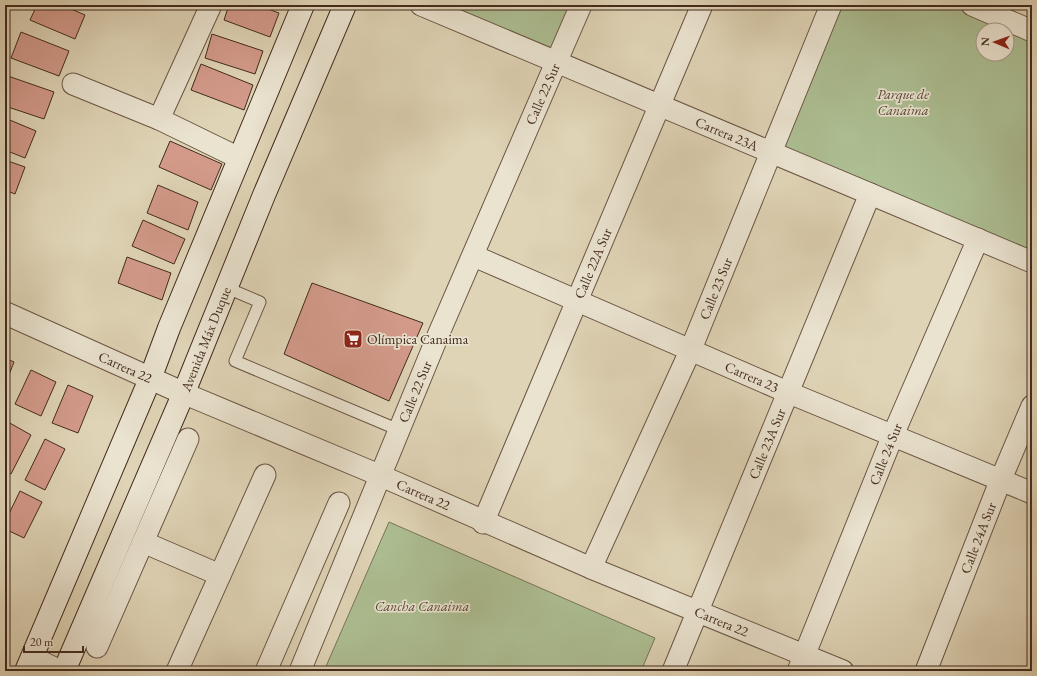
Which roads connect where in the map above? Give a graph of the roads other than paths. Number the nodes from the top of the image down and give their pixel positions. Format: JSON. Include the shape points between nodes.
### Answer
{"nodes":[{"id":1,"x":211,"y":5,"type":"edge"},
{"id":2,"x":303,"y":5,"type":"edge"},
{"id":3,"x":345,"y":5,"type":"edge"},
{"id":4,"x":421,"y":5,"type":"edge"},
{"id":5,"x":581,"y":5,"type":"edge"},
{"id":6,"x":702,"y":5,"type":"edge"},
{"id":7,"x":831,"y":5,"type":"edge"},
{"id":8,"x":972,"y":5,"type":"edge"},
{"id":9,"x":1032,"y":30,"type":"edge"},
{"id":10,"x":556,"y":62,"type":"junction"},
{"id":11,"x":73,"y":84,"type":"dead end"},
{"id":12,"x":659,"y":104,"type":"junction"},
{"id":13,"x":159,"y":119,"type":"junction"},
{"id":14,"x":772,"y":153,"type":"junction"},
{"id":15,"x":239,"y":158,"type":"junction"},
{"id":16,"x":870,"y":194,"type":"junction"},
{"id":17,"x":978,"y":239,"type":"junction"},
{"id":18,"x":474,"y":256,"type":"junction"},
{"id":19,"x":1032,"y":262,"type":"edge"},
{"id":20,"x":226,"y":288,"type":"junction"},
{"id":21,"x":578,"y":302,"type":"junction"},
{"id":22,"x":5,"y":313,"type":"edge"},
{"id":23,"x":691,"y":349,"type":"junction"},
{"id":24,"x":150,"y":380,"type":"junction"},
{"id":25,"x":787,"y":392,"type":"junction"},
{"id":26,"x":183,"y":394,"type":"junction"},
{"id":27,"x":1032,"y":406,"type":"edge"},
{"id":28,"x":398,"y":430,"type":"junction"},
{"id":29,"x":893,"y":435,"type":"junction"},
{"id":30,"x":188,"y":439,"type":"dead end"},
{"id":31,"x":265,"y":475,"type":"dead end"},
{"id":32,"x":379,"y":475,"type":"junction"},
{"id":33,"x":1001,"y":479,"type":"junction"},
{"id":34,"x":1032,"y":493,"type":"edge"},
{"id":35,"x":339,"y":503,"type":"dead end"},
{"id":36,"x":483,"y":522,"type":"junction"},
{"id":37,"x":143,"y":542,"type":"junction"},
{"id":38,"x":591,"y":568,"type":"junction"},
{"id":39,"x":220,"y":575,"type":"junction"},
{"id":40,"x":696,"y":612,"type":"junction"},
{"id":41,"x":97,"y":647,"type":"dead end"},
{"id":42,"x":801,"y":663,"type":"edge"},
{"id":43,"x":29,"y":664,"type":"edge"},
{"id":44,"x":60,"y":671,"type":"edge"},
{"id":45,"x":64,"y":671,"type":"edge"},
{"id":46,"x":176,"y":671,"type":"edge"},
{"id":47,"x":266,"y":671,"type":"edge"},
{"id":48,"x":300,"y":671,"type":"edge"},
{"id":49,"x":673,"y":671,"type":"edge"},
{"id":50,"x":843,"y":671,"type":"edge"},
{"id":51,"x":926,"y":671,"type":"edge"}],
"edges":[{"from":1,"to":13,"type":"street"},
{"from":2,"to":15,"type":"main road"},
{"from":3,"to":20,"type":"main road","name":"Avenida Máx Duque"},
{"from":4,"to":10,"type":"street","name":"Carrera 23A"},
{"from":5,"to":10,"type":"street","name":"Calle 22 Sur"},
{"from":6,"to":12,"type":"street","name":"Calle 22A Sur"},
{"from":7,"to":14,"type":"street","name":"Calle 23 Sur"},
{"from":8,"to":9,"type":"street"},
{"from":10,"to":12,"type":"street","name":"Carrera 23A"},
{"from":10,"to":18,"type":"street","name":"Calle 22 Sur"},
{"from":11,"to":13,"type":"street"},
{"from":12,"to":14,"type":"street","name":"Carrera 23A"},
{"from":12,"to":21,"type":"street","name":"Calle 22A Sur"},
{"from":13,"to":15,"type":"street"},
{"from":14,"to":16,"type":"street","name":"Carrera 23A"},
{"from":14,"to":23,"type":"street","name":"Calle 23 Sur"},
{"from":15,"to":24,"type":"main road"},
{"from":16,"to":17,"type":"street","name":"Carrera 23A"},
{"from":16,"to":25,"type":"street","name":"Calle 23A Sur"},
{"from":17,"to":19,"type":"street","name":"Carrera 23A"},
{"from":17,"to":29,"type":"street","name":"Calle 24 Sur"},
{"from":18,"to":21,"type":"street","name":"Carrera 23"},
{"from":18,"to":28,"type":"street","name":"Calle 22 Sur"},
{"from":20,"to":26,"type":"main road","name":"Avenida Máx Duque"},
{"from":20,"to":28,"type":"lane","via":[[260,302],[235,361]]},
{"from":21,"to":23,"type":"street","name":"Carrera 23"},
{"from":21,"to":36,"type":"street","name":"Calle 22A Sur"},
{"from":22,"to":24,"type":"main road","name":"Carrera 22"},
{"from":23,"to":25,"type":"street","name":"Carrera 23"},
{"from":23,"to":38,"type":"street","name":"Calle 23 Sur"},
{"from":24,"to":26,"type":"main road","name":"Carrera 22"},
{"from":24,"to":43,"type":"main road"},
{"from":25,"to":29,"type":"street","name":"Carrera 23"},
{"from":25,"to":40,"type":"street","name":"Calle 23A Sur"},
{"from":26,"to":32,"type":"street","name":"Carrera 22"},
{"from":26,"to":45,"type":"main road","name":"Avenida Máx Duque"},
{"from":27,"to":33,"type":"street","name":"Calle 24A Sur"},
{"from":28,"to":32,"type":"street","name":"Calle 22 Sur"},
{"from":29,"to":33,"type":"street","name":"Carrera 23"},
{"from":29,"to":42,"type":"street","name":"Calle 24 Sur"},
{"from":30,"to":37,"type":"street"},
{"from":31,"to":39,"type":"street"},
{"from":32,"to":36,"type":"street","name":"Carrera 22"},
{"from":32,"to":48,"type":"street","name":"Calle 22 Sur"},
{"from":33,"to":34,"type":"street","name":"Carrera 23"},
{"from":33,"to":51,"type":"street","name":"Calle 24A Sur"},
{"from":35,"to":47,"type":"street"},
{"from":36,"to":38,"type":"street","name":"Carrera 22"},
{"from":37,"to":39,"type":"street"},
{"from":37,"to":41,"type":"street"},
{"from":38,"to":40,"type":"street","name":"Carrera 22"},
{"from":39,"to":46,"type":"street"},
{"from":40,"to":42,"type":"street","name":"Carrera 22"},
{"from":40,"to":49,"type":"street","name":"Calle 23A Sur"},
{"from":42,"to":50,"type":"street","name":"Carrera 22"},
{"from":43,"to":44,"type":"street"}]}
